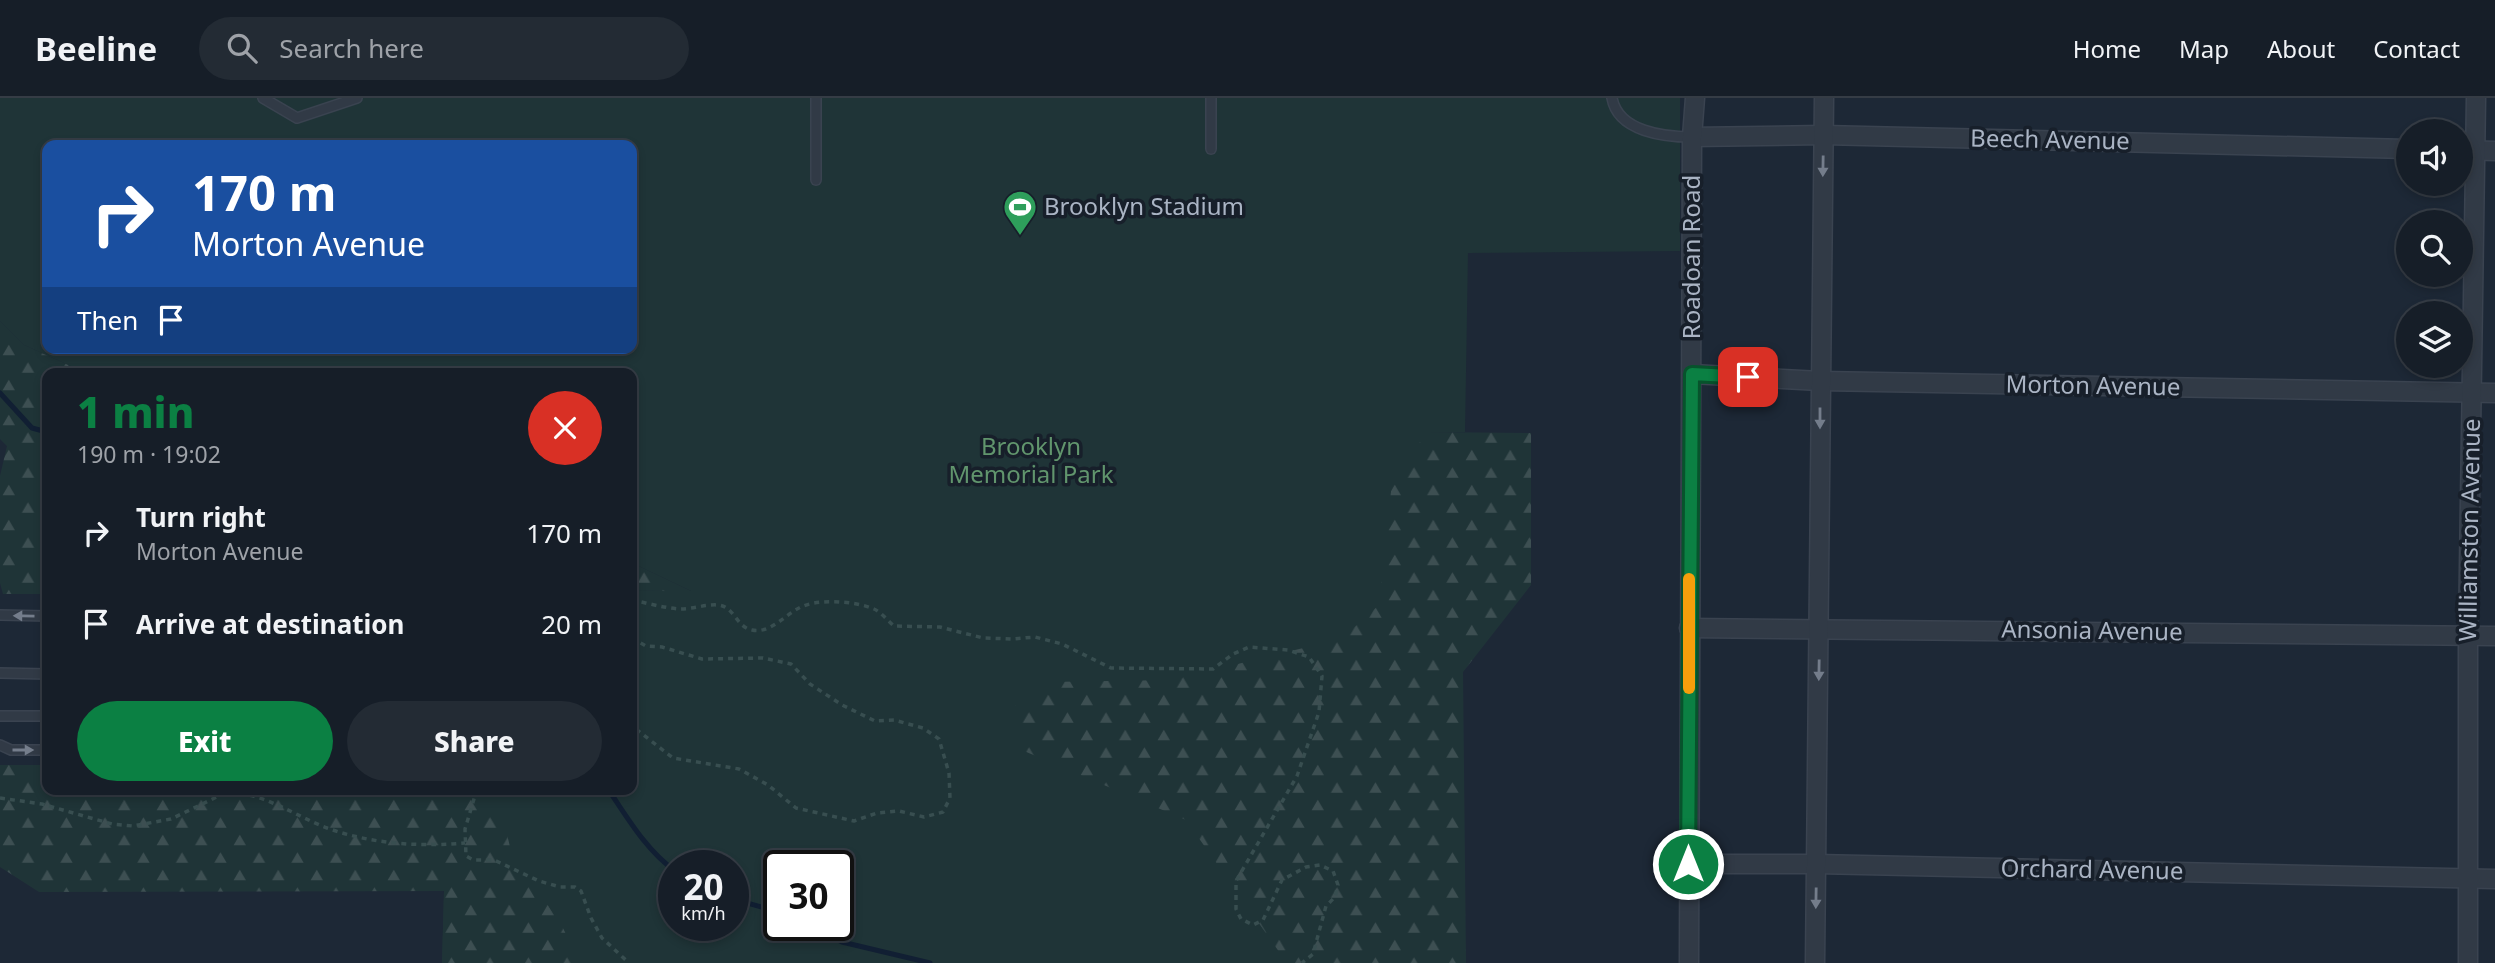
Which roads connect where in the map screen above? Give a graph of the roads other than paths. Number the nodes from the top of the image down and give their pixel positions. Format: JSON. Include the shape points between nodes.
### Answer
{"nodes":[{"id":1,"x":262,"y":98,"type":"edge"},
{"id":2,"x":357,"y":98,"type":"edge"},
{"id":3,"x":816,"y":98,"type":"edge"},
{"id":4,"x":1211,"y":98,"type":"edge"},
{"id":5,"x":1612,"y":98,"type":"edge"},
{"id":6,"x":1695,"y":98,"type":"edge"},
{"id":7,"x":1824,"y":98,"type":"edge"},
{"id":8,"x":2476,"y":98,"type":"edge"},
{"id":9,"x":2473,"y":119,"type":"edge"},
{"id":10,"x":1823,"y":135,"type":"junction"},
{"id":11,"x":1692,"y":137,"type":"junction"},
{"id":12,"x":1211,"y":149,"type":"dead end"},
{"id":13,"x":2396,"y":149,"type":"edge"},
{"id":14,"x":2473,"y":150,"type":"edge"},
{"id":15,"x":2495,"y":151,"type":"edge"},
{"id":16,"x":816,"y":180,"type":"dead end"},
{"id":17,"x":2469,"y":196,"type":"edge"},
{"id":18,"x":1692,"y":374,"type":"junction"},
{"id":19,"x":1819,"y":381,"type":"junction"},
{"id":20,"x":2472,"y":392,"type":"junction"},
{"id":21,"x":2495,"y":393,"type":"edge"},
{"id":22,"x":0,"y":615,"type":"edge"},
{"id":23,"x":42,"y":616,"type":"edge"},
{"id":24,"x":1689,"y":628,"type":"junction"},
{"id":25,"x":1819,"y":628,"type":"junction"},
{"id":26,"x":2468,"y":635,"type":"junction"},
{"id":27,"x":2495,"y":636,"type":"edge"},
{"id":28,"x":0,"y":673,"type":"edge"},
{"id":29,"x":42,"y":674,"type":"edge"},
{"id":30,"x":0,"y":716,"type":"edge"},
{"id":31,"x":42,"y":716,"type":"edge"},
{"id":32,"x":0,"y":746,"type":"edge"},
{"id":33,"x":42,"y":750,"type":"edge"},
{"id":34,"x":1688,"y":864,"type":"junction"},
{"id":35,"x":1816,"y":864,"type":"junction"},
{"id":36,"x":2468,"y":879,"type":"junction"},
{"id":37,"x":2495,"y":879,"type":"edge"},
{"id":38,"x":1689,"y":963,"type":"edge"},
{"id":39,"x":1815,"y":963,"type":"edge"},
{"id":40,"x":2468,"y":963,"type":"edge"}],
"edges":[{"from":1,"to":2,"type":"lane","via":[[297,118]]},
{"from":3,"to":16,"type":"lane"},
{"from":4,"to":12,"type":"lane"},
{"from":5,"to":11,"type":"lane","via":[[1624,119],[1645,131]]},
{"from":6,"to":11,"type":"street","name":"Roadoan Road"},
{"from":7,"to":10,"type":"street"},
{"from":8,"to":9,"type":"street","name":"Williamston Avenue"},
{"from":10,"to":11,"type":"street","name":"Beech Avenue"},
{"from":10,"to":13,"type":"street","name":"Beech Avenue"},
{"from":10,"to":19,"type":"street","one_way":true},
{"from":11,"to":18,"type":"street","name":"Roadoan Road"},
{"from":14,"to":15,"type":"street"},
{"from":17,"to":20,"type":"street","name":"Williamston Avenue"},
{"from":18,"to":19,"type":"street","name":"Morton Avenue"},
{"from":18,"to":24,"type":"street","name":"Roadoan Road"},
{"from":19,"to":20,"type":"street","name":"Morton Avenue"},
{"from":19,"to":25,"type":"street","one_way":true},
{"from":20,"to":21,"type":"street","name":"Morton Avenue"},
{"from":20,"to":26,"type":"street","name":"Williamston Avenue"},
{"from":23,"to":22,"type":"lane","one_way":true},
{"from":24,"to":25,"type":"street","name":"Ansonia Avenue"},
{"from":24,"to":34,"type":"street","name":"Roadoan Road"},
{"from":25,"to":26,"type":"street","name":"Ansonia Avenue"},
{"from":25,"to":35,"type":"street","one_way":true},
{"from":26,"to":27,"type":"street","name":"Ansonia Avenue"},
{"from":26,"to":36,"type":"street","name":"Williamston Avenue"},
{"from":28,"to":29,"type":"lane"},
{"from":30,"to":31,"type":"lane"},
{"from":32,"to":33,"type":"lane","one_way":true},
{"from":34,"to":35,"type":"street","name":"Orchard Avenue"},
{"from":34,"to":38,"type":"street","name":"Roadoan Road"},
{"from":35,"to":36,"type":"street","name":"Orchard Avenue"},
{"from":35,"to":39,"type":"street","one_way":true},
{"from":36,"to":37,"type":"street","name":"Orchard Avenue"},
{"from":36,"to":40,"type":"street","name":"Williamston Avenue"}]}
